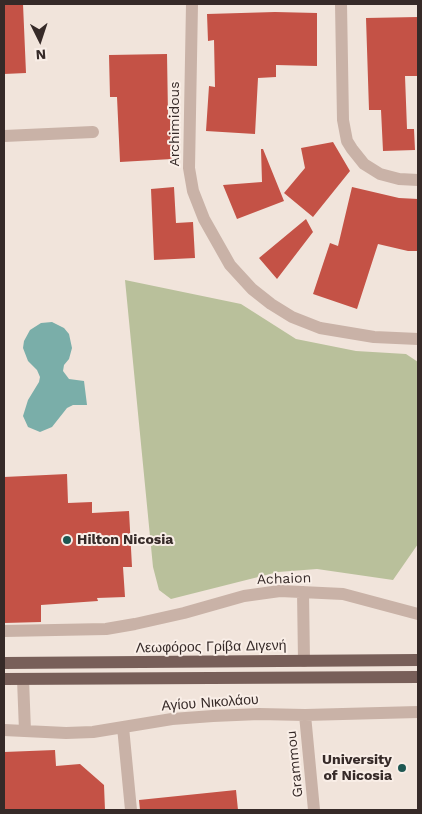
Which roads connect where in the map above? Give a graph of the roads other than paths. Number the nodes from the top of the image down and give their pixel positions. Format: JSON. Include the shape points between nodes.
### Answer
{"nodes":[{"id":1,"x":192,"y":4,"type":"edge"},
{"id":2,"x":341,"y":4,"type":"edge"},
{"id":3,"x":92,"y":132,"type":"dead end"},
{"id":4,"x":4,"y":136,"type":"edge"},
{"id":5,"x":418,"y":180,"type":"edge"},
{"id":6,"x":418,"y":339,"type":"edge"},
{"id":7,"x":303,"y":592,"type":"junction"},
{"id":8,"x":418,"y":614,"type":"edge"},
{"id":9,"x":4,"y":631,"type":"edge"},
{"id":10,"x":418,"y":660,"type":"edge"},
{"id":11,"x":304,"y":661,"type":"junction"},
{"id":12,"x":4,"y":663,"type":"edge"},
{"id":13,"x":418,"y":677,"type":"edge"},
{"id":14,"x":4,"y":679,"type":"edge"},
{"id":15,"x":24,"y":679,"type":"junction"},
{"id":16,"x":418,"y":712,"type":"edge"},
{"id":17,"x":305,"y":716,"type":"junction"},
{"id":18,"x":123,"y":727,"type":"junction"},
{"id":19,"x":4,"y":730,"type":"edge"},
{"id":20,"x":25,"y":731,"type":"junction"},
{"id":21,"x":131,"y":810,"type":"edge"},
{"id":22,"x":314,"y":810,"type":"edge"}],
"edges":[{"from":1,"to":6,"type":"street","name":"Archimidous","via":[[189,168],[193,191],[204,219],[230,265],[252,289],[292,317],[320,328],[374,337]]},
{"from":2,"to":5,"type":"street","via":[[343,120],[347,141],[364,164],[380,174]]},
{"from":3,"to":4,"type":"street"},
{"from":7,"to":8,"type":"street","name":"Achaion","via":[[342,594]]},
{"from":7,"to":9,"type":"street","name":"Achaion","via":[[263,592],[184,613],[106,628]]},
{"from":7,"to":11,"type":"street"},
{"from":10,"to":11,"type":"main road","name":"Λεωφόρος Γρίβα Διγενή"},
{"from":11,"to":12,"type":"main road","name":"Λεωφόρος Γρίβα Διγενή"},
{"from":13,"to":15,"type":"main road"},
{"from":14,"to":15,"type":"main road"},
{"from":15,"to":20,"type":"street"},
{"from":16,"to":17,"type":"street","name":"Αγίου Νικολάου"},
{"from":17,"to":18,"type":"street","name":"Αγίου Νικολάου","via":[[213,716]]},
{"from":17,"to":22,"type":"street","name":"Grammou"},
{"from":18,"to":20,"type":"street","name":"Αγίου Νικολάου","via":[[93,732]]},
{"from":18,"to":21,"type":"street"},
{"from":19,"to":20,"type":"street","name":"Αγίου Νικολάου"}]}
